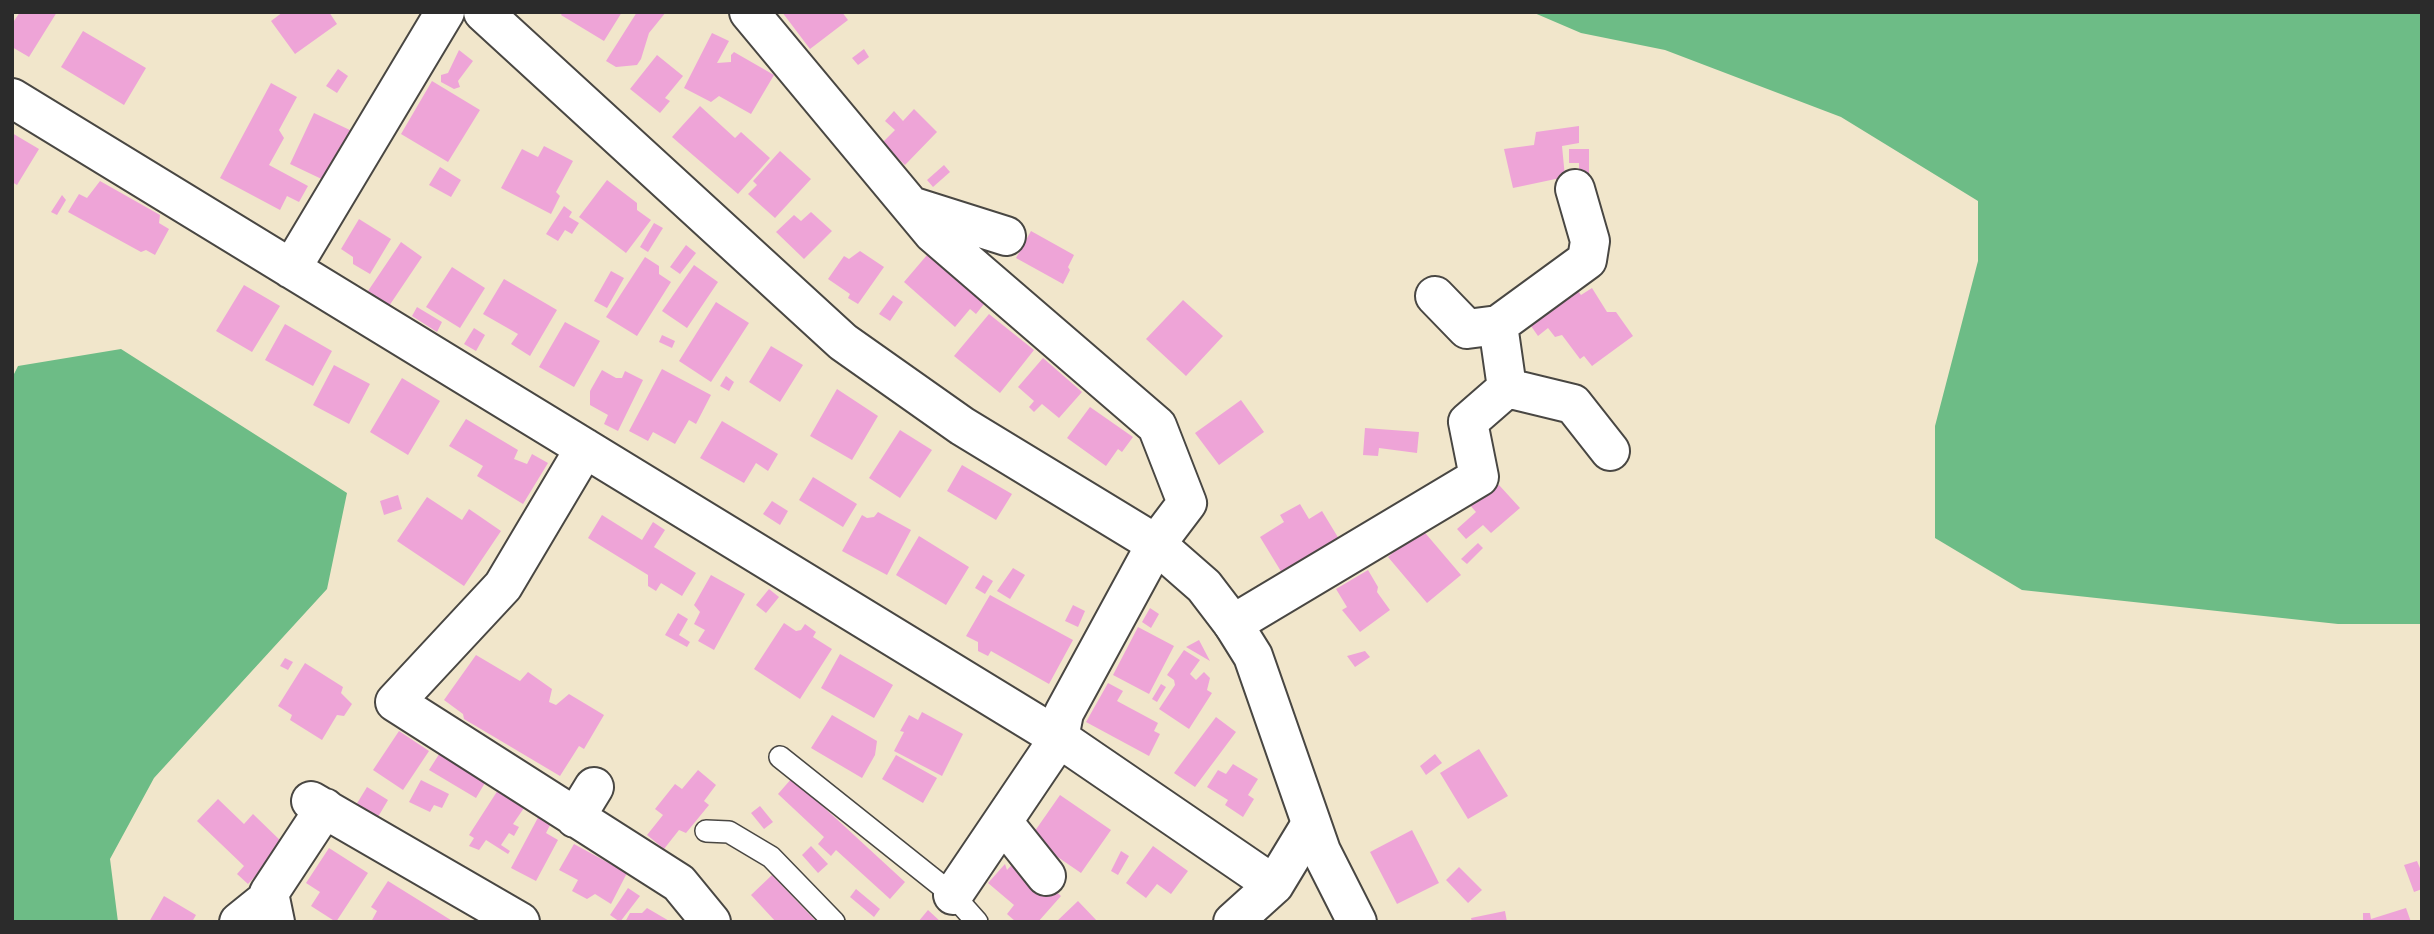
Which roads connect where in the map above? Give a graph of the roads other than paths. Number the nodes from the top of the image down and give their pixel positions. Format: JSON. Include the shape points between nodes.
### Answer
{"nodes":[{"id":1,"x":445,"y":12,"type":"edge"},
{"id":2,"x":483,"y":12,"type":"edge"},
{"id":3,"x":749,"y":12,"type":"edge"},
{"id":4,"x":12,"y":98,"type":"edge"},
{"id":5,"x":1575,"y":190,"type":"dead end"},
{"id":6,"x":911,"y":206,"type":"junction"},
{"id":7,"x":1006,"y":236,"type":"dead end"},
{"id":8,"x":291,"y":270,"type":"junction"},
{"id":9,"x":1435,"y":296,"type":"dead end"},
{"id":10,"x":1498,"y":325,"type":"junction"},
{"id":11,"x":1507,"y":388,"type":"junction"},
{"id":12,"x":584,"y":448,"type":"junction"},
{"id":13,"x":1610,"y":452,"type":"dead end"},
{"id":14,"x":1156,"y":544,"type":"junction"},
{"id":15,"x":1233,"y":624,"type":"junction"},
{"id":16,"x":1059,"y":737,"type":"junction"},
{"id":17,"x":780,"y":757,"type":"dead end"},
{"id":18,"x":1003,"y":822,"type":"junction"},
{"id":19,"x":1311,"y":824,"type":"junction"},
{"id":20,"x":706,"y":831,"type":"dead end"},
{"id":21,"x":1046,"y":876,"type":"dead end"},
{"id":22,"x":1274,"y":885,"type":"junction"},
{"id":23,"x":965,"y":908,"type":"edge"},
{"id":24,"x":273,"y":909,"type":"edge"},
{"id":25,"x":239,"y":922,"type":"edge"},
{"id":26,"x":520,"y":922,"type":"edge"},
{"id":27,"x":711,"y":922,"type":"edge"},
{"id":28,"x":834,"y":922,"type":"edge"},
{"id":29,"x":1233,"y":922,"type":"edge"},
{"id":30,"x":1357,"y":922,"type":"edge"}],
"edges":[{"from":1,"to":8,"type":"street"},
{"from":2,"to":14,"type":"street","via":[[843,342],[962,426]]},
{"from":3,"to":6,"type":"street"},
{"from":4,"to":8,"type":"street"},
{"from":5,"to":10,"type":"street","via":[[1590,240],[1587,260]]},
{"from":6,"to":7,"type":"street"},
{"from":6,"to":14,"type":"street","via":[[933,233],[1157,426],[1187,503]]},
{"from":8,"to":12,"type":"street"},
{"from":9,"to":10,"type":"street","via":[[1467,329]]},
{"from":10,"to":11,"type":"street"},
{"from":11,"to":13,"type":"street","via":[[1573,404]]},
{"from":11,"to":15,"type":"street","via":[[1468,422],[1479,477]]},
{"from":12,"to":16,"type":"street"},
{"from":12,"to":27,"type":"street","via":[[503,586],[395,702],[584,802],[679,883]]},
{"from":14,"to":15,"type":"street","via":[[1204,586]]},
{"from":14,"to":16,"type":"street","via":[[1064,713]]},
{"from":15,"to":19,"type":"street","via":[[1253,656]]},
{"from":16,"to":18,"type":"street"},
{"from":16,"to":22,"type":"street"},
{"from":17,"to":23,"type":"lane"},
{"from":18,"to":21,"type":"street"},
{"from":18,"to":23,"type":"street"},
{"from":19,"to":22,"type":"street"},
{"from":19,"to":30,"type":"street"},
{"from":20,"to":28,"type":"lane","via":[[729,832],[771,858]]},
{"from":22,"to":29,"type":"street"},
{"from":24,"to":25,"type":"street"},
{"from":24,"to":26,"type":"street","via":[[270,893],[318,805]]}]}
